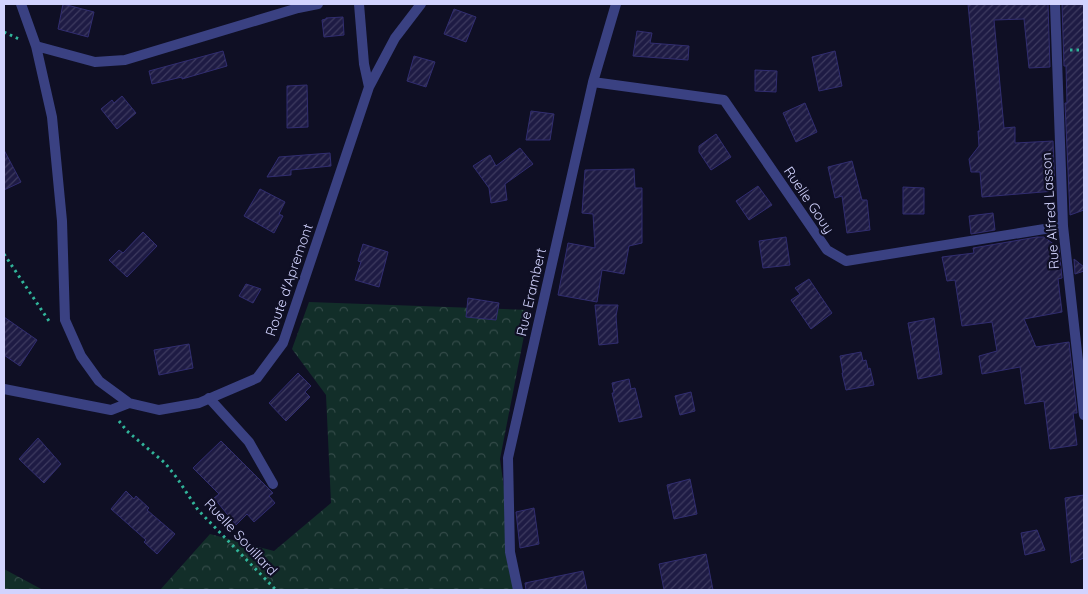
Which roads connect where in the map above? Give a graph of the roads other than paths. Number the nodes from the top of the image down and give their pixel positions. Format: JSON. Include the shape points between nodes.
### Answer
{"nodes":[{"id":1,"x":21,"y":4,"type":"edge"},
{"id":2,"x":318,"y":4,"type":"edge"},
{"id":3,"x":359,"y":4,"type":"edge"},
{"id":4,"x":421,"y":4,"type":"edge"},
{"id":5,"x":616,"y":4,"type":"edge"},
{"id":6,"x":1055,"y":4,"type":"edge"},
{"id":7,"x":36,"y":46,"type":"junction"},
{"id":8,"x":593,"y":82,"type":"junction"},
{"id":9,"x":369,"y":87,"type":"junction"},
{"id":10,"x":1062,"y":226,"type":"junction"},
{"id":11,"x":4,"y":389,"type":"edge"},
{"id":12,"x":209,"y":398,"type":"junction"},
{"id":13,"x":129,"y":403,"type":"junction"},
{"id":14,"x":1084,"y":416,"type":"edge"},
{"id":15,"x":273,"y":484,"type":"dead end"},
{"id":16,"x":518,"y":590,"type":"edge"}],
"edges":[{"from":1,"to":7,"type":"street","name":"Route d'Apremont"},
{"from":2,"to":7,"type":"street","via":[[125,60],[96,62]]},
{"from":3,"to":9,"type":"street"},
{"from":4,"to":9,"type":"street","name":"Route d'Apremont","via":[[395,38]]},
{"from":5,"to":8,"type":"street","name":"Rue Erambert"},
{"from":6,"to":10,"type":"street","name":"Rue Alfred Lasson"},
{"from":7,"to":13,"type":"street","name":"Route d'Apremont","via":[[52,117],[62,221],[64,320],[81,356],[99,381]]},
{"from":8,"to":10,"type":"street","name":"Ruelle Gouy","via":[[724,100],[827,250],[846,261]]},
{"from":8,"to":16,"type":"street","name":"Rue Erambert","via":[[508,458],[510,552]]},
{"from":9,"to":12,"type":"street","name":"Route d'Apremont","via":[[283,343],[257,378]]},
{"from":10,"to":14,"type":"street","name":"Rue Alfred Lasson"},
{"from":11,"to":13,"type":"street","via":[[111,410]]},
{"from":12,"to":13,"type":"street","name":"Route d'Apremont","via":[[199,403],[159,410]]},
{"from":12,"to":15,"type":"street","via":[[249,442]]}]}
